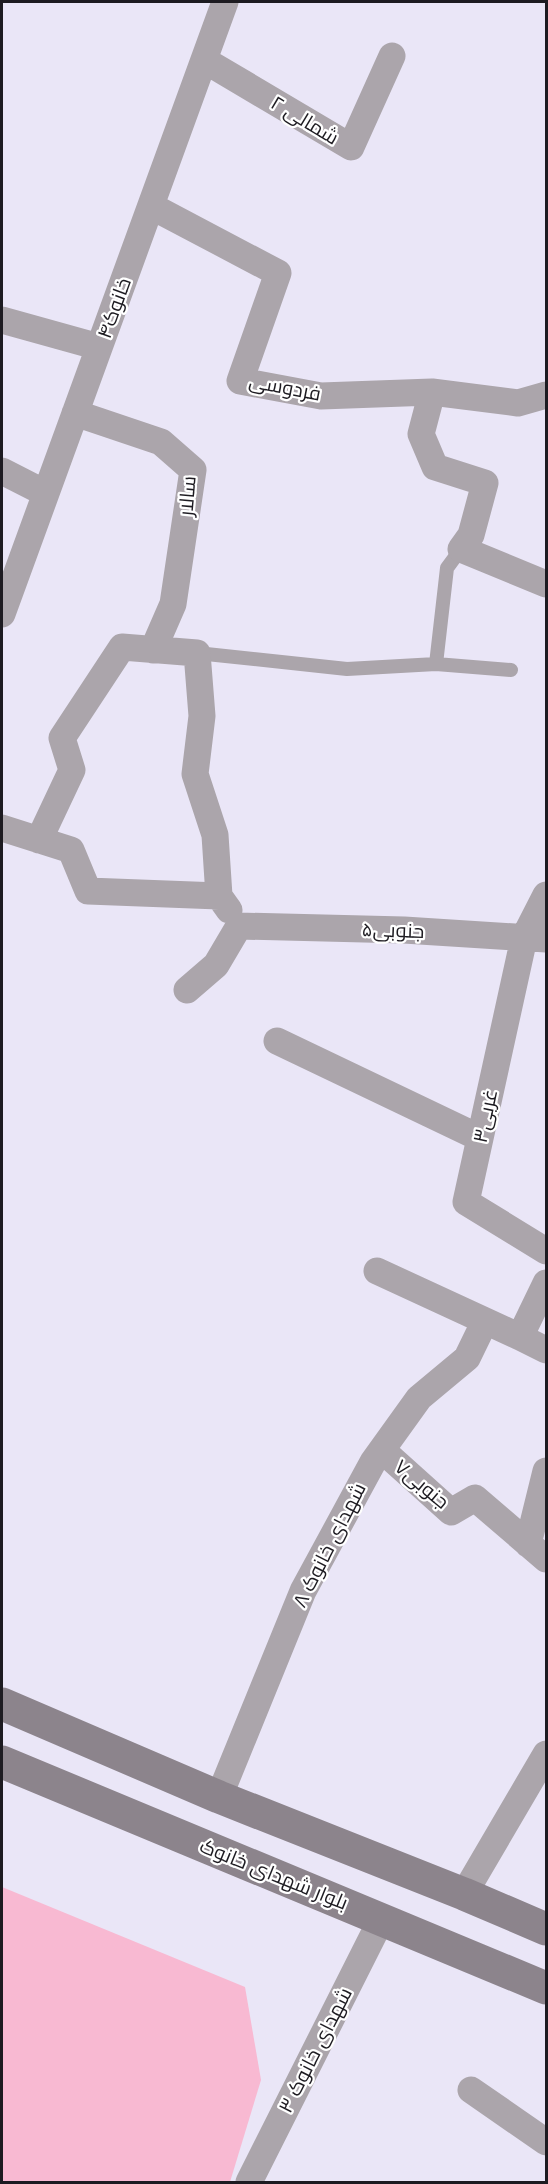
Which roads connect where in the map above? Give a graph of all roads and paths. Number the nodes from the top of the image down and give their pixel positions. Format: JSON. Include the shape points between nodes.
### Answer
{"nodes":[{"id":1,"x":225,"y":2,"type":"edge"},
{"id":2,"x":392,"y":56,"type":"dead end"},
{"id":3,"x":204,"y":60,"type":"junction"},
{"id":4,"x":151,"y":206,"type":"junction"},
{"id":5,"x":2,"y":320,"type":"edge"},
{"id":6,"x":99,"y":346,"type":"junction"},
{"id":7,"x":432,"y":392,"type":"junction"},
{"id":8,"x":546,"y":395,"type":"edge"},
{"id":9,"x":75,"y":413,"type":"junction"},
{"id":10,"x":2,"y":471,"type":"edge"},
{"id":11,"x":45,"y":493,"type":"junction"},
{"id":12,"x":461,"y":549,"type":"junction"},
{"id":13,"x":546,"y":584,"type":"edge"},
{"id":14,"x":2,"y":614,"type":"edge"},
{"id":15,"x":153,"y":650,"type":"junction"},
{"id":16,"x":197,"y":653,"type":"junction"},
{"id":17,"x":436,"y":664,"type":"junction"},
{"id":18,"x":511,"y":670,"type":"dead end"},
{"id":19,"x":2,"y":828,"type":"edge"},
{"id":20,"x":39,"y":840,"type":"junction"},
{"id":21,"x":546,"y":895,"type":"edge"},
{"id":22,"x":219,"y":896,"type":"junction"},
{"id":23,"x":239,"y":926,"type":"junction"},
{"id":24,"x":535,"y":939,"type":"edge"},
{"id":25,"x":187,"y":990,"type":"dead end"},
{"id":26,"x":277,"y":1041,"type":"dead end"},
{"id":27,"x":480,"y":1138,"type":"junction"},
{"id":28,"x":546,"y":1251,"type":"edge"},
{"id":29,"x":376,"y":1270,"type":"dead end"},
{"id":30,"x":546,"y":1283,"type":"edge"},
{"id":31,"x":485,"y":1320,"type":"junction"},
{"id":32,"x":520,"y":1337,"type":"junction"},
{"id":33,"x":546,"y":1350,"type":"edge"},
{"id":34,"x":382,"y":1450,"type":"junction"},
{"id":35,"x":546,"y":1471,"type":"edge"},
{"id":36,"x":537,"y":1551,"type":"edge"},
{"id":37,"x":2,"y":1704,"type":"edge"},
{"id":38,"x":546,"y":1754,"type":"edge"},
{"id":39,"x":2,"y":1762,"type":"edge"},
{"id":40,"x":219,"y":1797,"type":"junction"},
{"id":41,"x":464,"y":1894,"type":"junction"},
{"id":42,"x":382,"y":1918,"type":"junction"},
{"id":43,"x":546,"y":1929,"type":"edge"},
{"id":44,"x":546,"y":1988,"type":"edge"},
{"id":45,"x":471,"y":2090,"type":"dead end"},
{"id":46,"x":546,"y":2142,"type":"edge"},
{"id":47,"x":249,"y":2182,"type":"edge"}],
"edges":[{"from":1,"to":3,"type":"street","name":"خانوک۴"},
{"from":2,"to":3,"type":"street","name":"۲ شمالی","via":[[351,147]]},
{"from":3,"to":4,"type":"street","name":"خانوک۴"},
{"from":4,"to":6,"type":"street","name":"خانوک۴"},
{"from":4,"to":7,"type":"street","name":"فردوسی","via":[[278,273],[240,381],[321,396]]},
{"from":5,"to":6,"type":"street"},
{"from":6,"to":9,"type":"street","name":"خانوک۴"},
{"from":7,"to":8,"type":"street","name":"فردوسی","via":[[518,403]]},
{"from":7,"to":12,"type":"street","via":[[422,434],[435,466],[485,483],[471,535]]},
{"from":9,"to":11,"type":"street","name":"خانوک۴"},
{"from":9,"to":15,"type":"street","name":"سالار","via":[[161,442],[193,470],[173,604]]},
{"from":10,"to":11,"type":"street"},
{"from":11,"to":14,"type":"street","name":"خانوک۴"},
{"from":12,"to":13,"type":"street"},
{"from":12,"to":17,"type":"lane","via":[[447,568]]},
{"from":15,"to":16,"type":"street"},
{"from":15,"to":20,"type":"street","via":[[123,647],[62,738],[72,770]]},
{"from":16,"to":17,"type":"lane","via":[[347,669]]},
{"from":16,"to":22,"type":"street","via":[[202,716],[195,774],[215,835]]},
{"from":17,"to":18,"type":"lane"},
{"from":19,"to":20,"type":"street"},
{"from":20,"to":22,"type":"street","via":[[71,850],[88,891]]},
{"from":21,"to":24,"type":"street","name":"غربی۳"},
{"from":22,"to":23,"type":"street"},
{"from":23,"to":24,"type":"street","name":"جنوبی۵","via":[[404,930]]},
{"from":23,"to":25,"type":"street","via":[[216,965]]},
{"from":24,"to":27,"type":"street","name":"غربی۳"},
{"from":26,"to":27,"type":"street"},
{"from":27,"to":28,"type":"street","name":"غربی۳","via":[[466,1202]]},
{"from":29,"to":31,"type":"street"},
{"from":30,"to":32,"type":"street"},
{"from":31,"to":32,"type":"street"},
{"from":31,"to":34,"type":"street","name":"شهدای خانوک ۸","via":[[467,1358],[419,1398]]},
{"from":32,"to":33,"type":"street"},
{"from":34,"to":36,"type":"street","name":"جنوبی۷","via":[[451,1512],[475,1498]]},
{"from":34,"to":40,"type":"street","name":"شهدای خانوک ۸","via":[[303,1591]]},
{"from":35,"to":36,"type":"street"},
{"from":37,"to":40,"type":"main road"},
{"from":38,"to":41,"type":"street"},
{"from":39,"to":42,"type":"main road","name":"بلوار شهدای خانوک"},
{"from":40,"to":41,"type":"main road"},
{"from":41,"to":43,"type":"main road"},
{"from":42,"to":44,"type":"main road","name":"بلوار شهدای خانوک"},
{"from":42,"to":47,"type":"street","name":"شهدای خانوک ۳"},
{"from":45,"to":46,"type":"street"}]}
